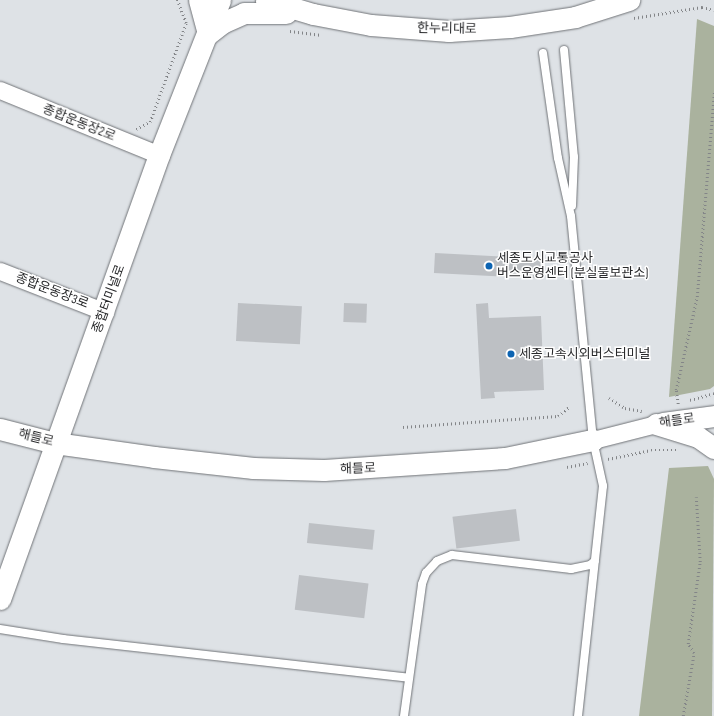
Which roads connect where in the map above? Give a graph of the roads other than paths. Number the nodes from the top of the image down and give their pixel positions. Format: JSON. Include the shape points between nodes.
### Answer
{"nodes":[{"id":1,"x":199,"y":0,"type":"edge"},
{"id":2,"x":220,"y":0,"type":"edge"},
{"id":3,"x":266,"y":0,"type":"edge"},
{"id":4,"x":629,"y":0,"type":"edge"},
{"id":5,"x":314,"y":14,"type":"junction"},
{"id":6,"x":208,"y":34,"type":"junction"},
{"id":7,"x":564,"y":50,"type":"dead end"},
{"id":8,"x":543,"y":53,"type":"dead end"},
{"id":9,"x":0,"y":90,"type":"edge"},
{"id":10,"x":159,"y":155,"type":"junction"},
{"id":11,"x":571,"y":216,"type":"junction"},
{"id":12,"x":0,"y":271,"type":"edge"},
{"id":13,"x":105,"y":312,"type":"junction"},
{"id":14,"x":711,"y":414,"type":"edge"},
{"id":15,"x":652,"y":417,"type":"junction"},
{"id":16,"x":0,"y":429,"type":"edge"},
{"id":17,"x":593,"y":440,"type":"junction"},
{"id":18,"x":55,"y":443,"type":"junction"},
{"id":19,"x":714,"y":448,"type":"edge"},
{"id":20,"x":595,"y":561,"type":"junction"},
{"id":21,"x":1,"y":594,"type":"edge"},
{"id":22,"x":0,"y":629,"type":"edge"},
{"id":23,"x":409,"y":678,"type":"junction"},
{"id":24,"x":404,"y":716,"type":"edge"},
{"id":25,"x":578,"y":716,"type":"edge"}],
"edges":[{"from":1,"to":6,"type":"street"},
{"from":2,"to":6,"type":"street","name":"종합터미널로"},
{"from":3,"to":5,"type":"street","name":"한누리대로"},
{"from":4,"to":5,"type":"street","name":"한누리대로","via":[[574,18],[510,27],[450,31],[371,25]]},
{"from":5,"to":6,"type":"street","via":[[263,11],[244,13],[222,23]]},
{"from":6,"to":10,"type":"street","name":"종합터미널로"},
{"from":7,"to":11,"type":"lane","via":[[574,157]]},
{"from":8,"to":11,"type":"lane","via":[[558,158]]},
{"from":9,"to":10,"type":"street","name":"종합운동장2로"},
{"from":10,"to":13,"type":"street","name":"종합터미널로"},
{"from":11,"to":17,"type":"lane"},
{"from":12,"to":13,"type":"street","name":"종합운동장3로"},
{"from":13,"to":18,"type":"street","name":"종합터미널로"},
{"from":14,"to":15,"type":"street","name":"해들로"},
{"from":15,"to":17,"type":"street","name":"해들로"},
{"from":15,"to":19,"type":"street","via":[[698,437]]},
{"from":16,"to":18,"type":"street","name":"해들로"},
{"from":17,"to":18,"type":"street","name":"해들로","via":[[505,458],[324,470],[253,468]]},
{"from":17,"to":20,"type":"lane","via":[[603,486]]},
{"from":18,"to":21,"type":"street","name":"종합터미널로"},
{"from":20,"to":23,"type":"lane","via":[[590,565],[571,569],[452,555],[437,561],[426,572],[422,584]]},
{"from":20,"to":25,"type":"lane"},
{"from":22,"to":23,"type":"lane","via":[[63,639]]},
{"from":23,"to":24,"type":"lane"}]}
